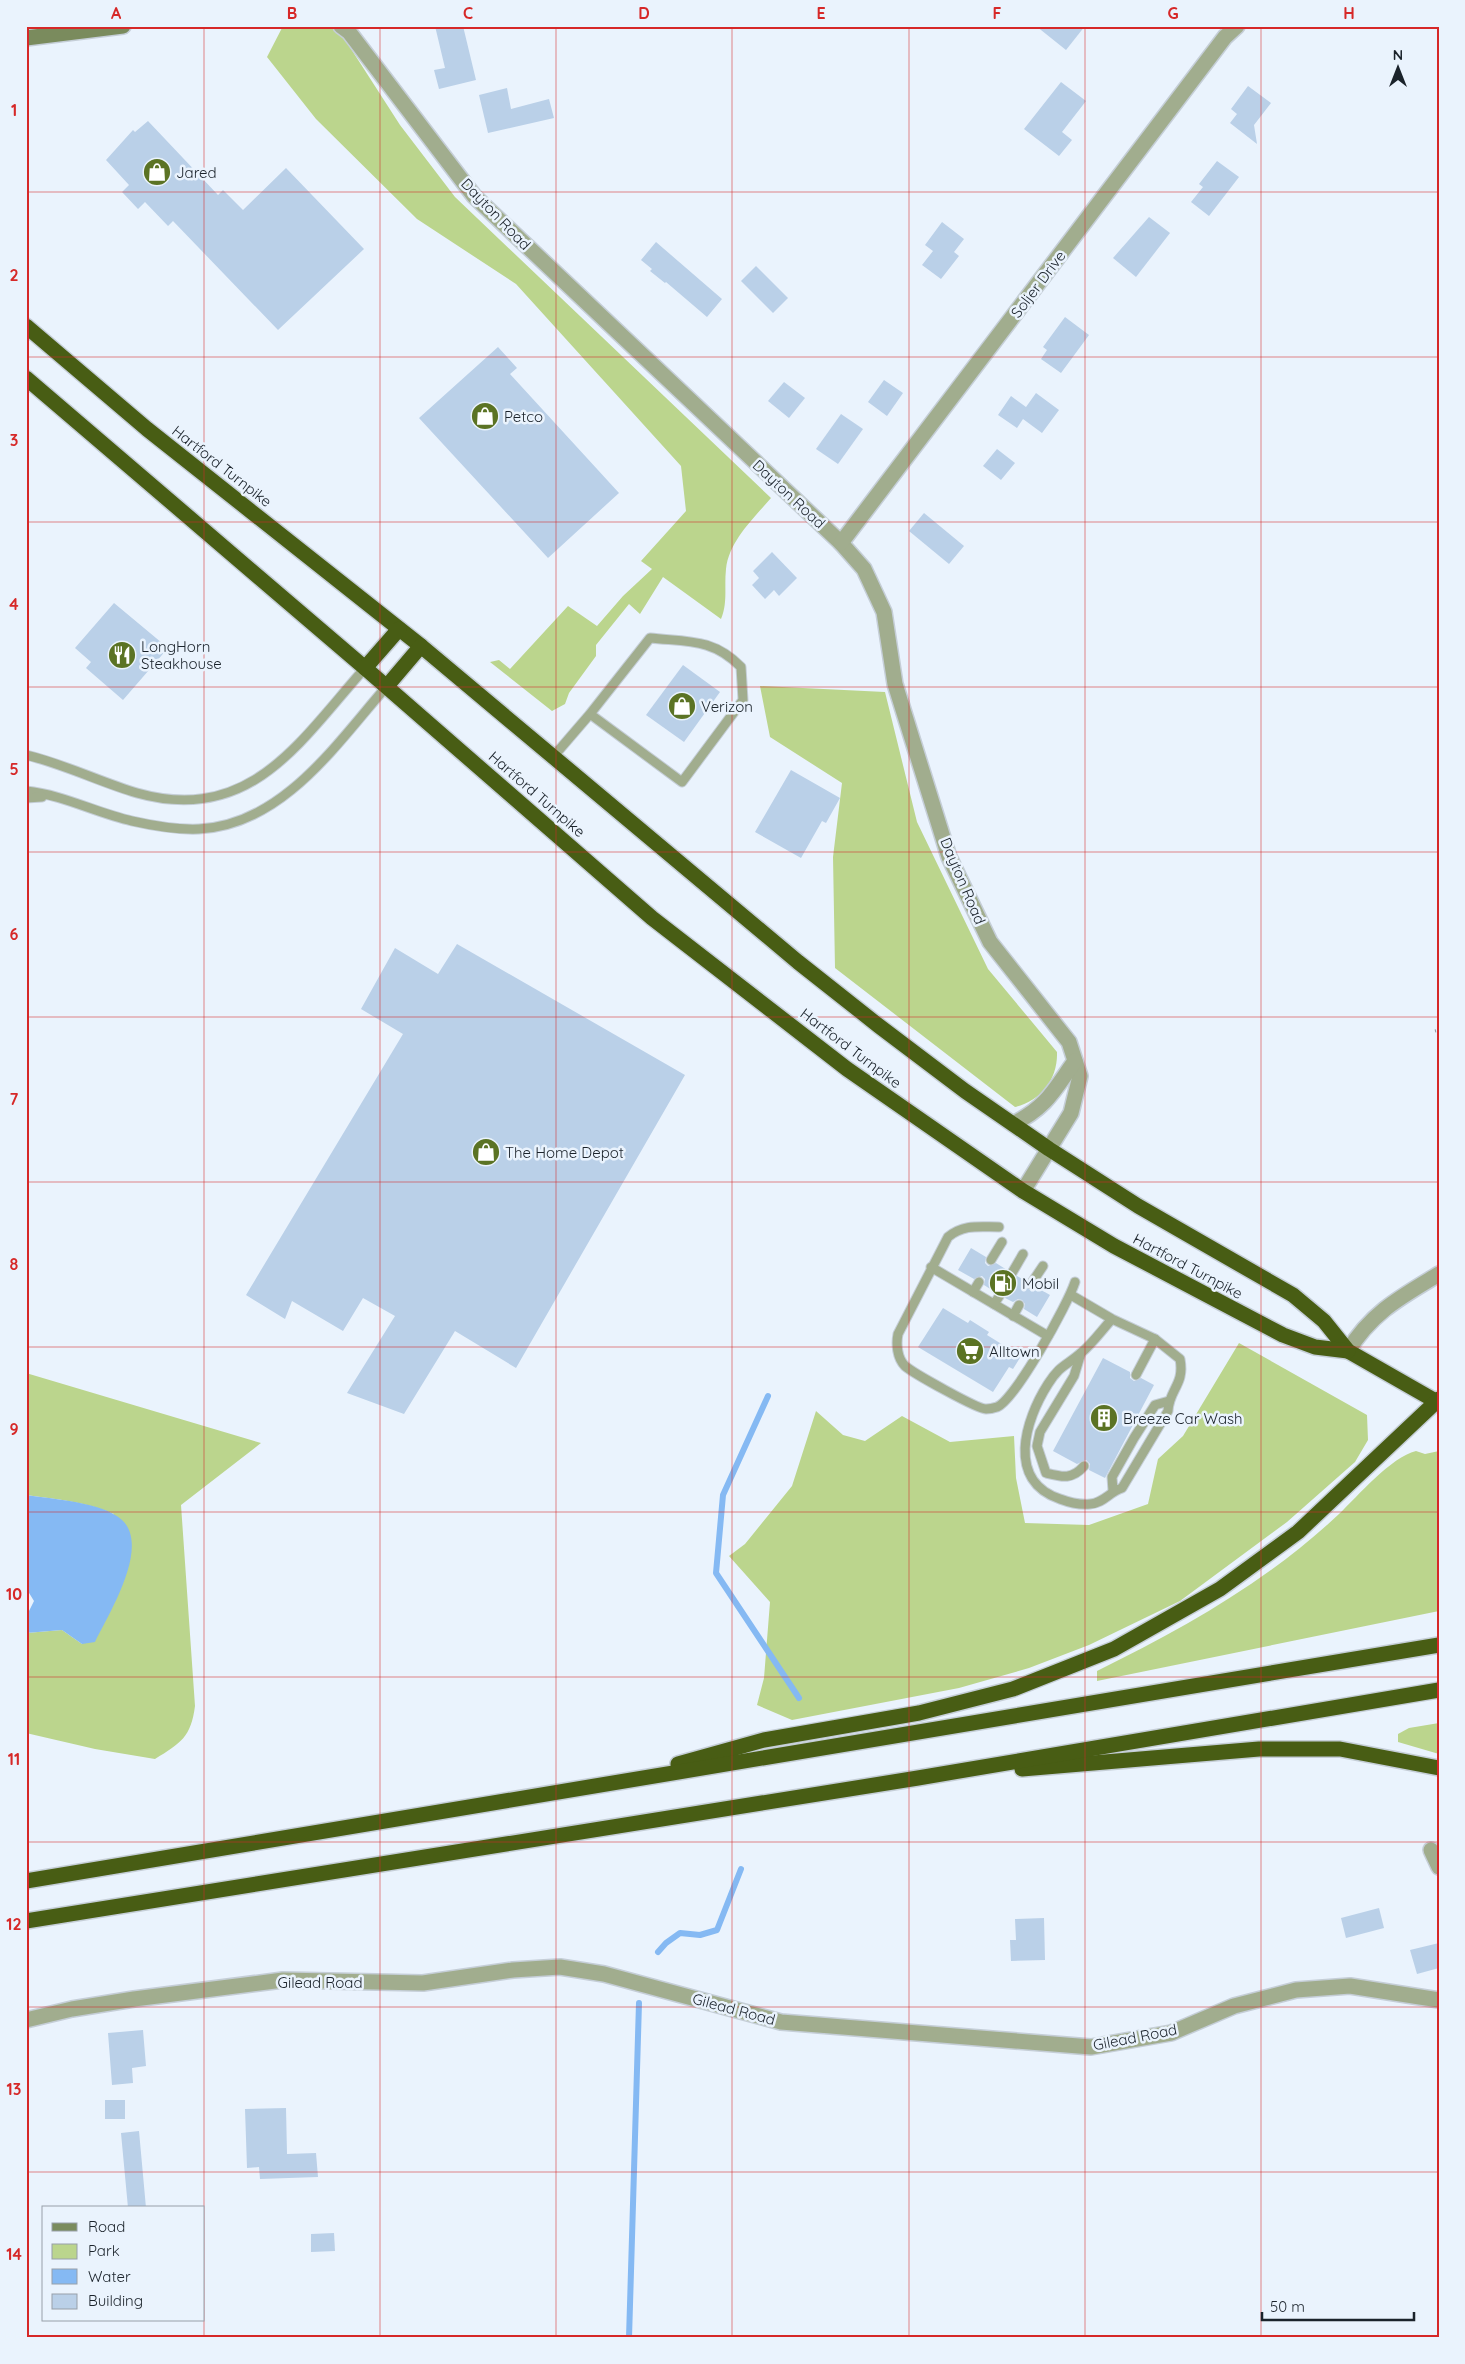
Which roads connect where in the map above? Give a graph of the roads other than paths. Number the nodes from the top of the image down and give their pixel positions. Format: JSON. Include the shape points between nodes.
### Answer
{"nodes":[{"id":1,"x":123,"y":26,"type":"edge"},
{"id":2,"x":341,"y":26,"type":"edge"},
{"id":3,"x":1237,"y":26,"type":"edge"},
{"id":4,"x":26,"y":38,"type":"edge"},
{"id":5,"x":26,"y":326,"type":"edge"},
{"id":6,"x":26,"y":378,"type":"edge"},
{"id":7,"x":841,"y":543,"type":"junction"},
{"id":8,"x":399,"y":629,"type":"junction"},
{"id":9,"x":421,"y":646,"type":"junction"},
{"id":10,"x":366,"y":668,"type":"junction"},
{"id":11,"x":387,"y":686,"type":"junction"},
{"id":12,"x":590,"y":714,"type":"junction"},
{"id":13,"x":26,"y":754,"type":"edge"},
{"id":14,"x":553,"y":757,"type":"junction"},
{"id":15,"x":26,"y":761,"type":"edge"},
{"id":16,"x":79,"y":772,"type":"junction"},
{"id":17,"x":26,"y":791,"type":"edge"},
{"id":18,"x":26,"y":798,"type":"edge"},
{"id":19,"x":70,"y":800,"type":"junction"},
{"id":20,"x":1075,"y":1061,"type":"junction"},
{"id":21,"x":1013,"y":1124,"type":"junction"},
{"id":22,"x":1049,"y":1149,"type":"junction"},
{"id":23,"x":1023,"y":1191,"type":"junction"},
{"id":24,"x":998,"y":1227,"type":"dead end"},
{"id":25,"x":1002,"y":1242,"type":"dead end"},
{"id":26,"x":1023,"y":1254,"type":"dead end"},
{"id":27,"x":991,"y":1260,"type":"dead end"},
{"id":28,"x":1043,"y":1266,"type":"dead end"},
{"id":29,"x":931,"y":1267,"type":"junction"},
{"id":30,"x":1012,"y":1273,"type":"dead end"},
{"id":31,"x":1439,"y":1274,"type":"edge"},
{"id":32,"x":979,"y":1282,"type":"dead end"},
{"id":33,"x":1075,"y":1282,"type":"dead end"},
{"id":34,"x":1031,"y":1284,"type":"dead end"},
{"id":35,"x":973,"y":1292,"type":"junction"},
{"id":36,"x":1000,"y":1295,"type":"dead end"},
{"id":37,"x":1071,"y":1295,"type":"junction"},
{"id":38,"x":994,"y":1304,"type":"junction"},
{"id":39,"x":1019,"y":1305,"type":"dead end"},
{"id":40,"x":1013,"y":1316,"type":"junction"},
{"id":41,"x":1112,"y":1319,"type":"junction"},
{"id":42,"x":1048,"y":1336,"type":"junction"},
{"id":43,"x":1156,"y":1340,"type":"junction"},
{"id":44,"x":1348,"y":1351,"type":"junction"},
{"id":45,"x":1081,"y":1353,"type":"junction"},
{"id":46,"x":1136,"y":1375,"type":"dead end"},
{"id":47,"x":1169,"y":1401,"type":"junction"},
{"id":48,"x":1438,"y":1401,"type":"edge"},
{"id":49,"x":1084,"y":1466,"type":"dead end"},
{"id":50,"x":1113,"y":1491,"type":"junction"},
{"id":51,"x":1439,"y":1645,"type":"edge"},
{"id":52,"x":1439,"y":1690,"type":"edge"},
{"id":53,"x":1439,"y":1768,"type":"edge"},
{"id":54,"x":918,"y":1778,"type":"junction"},
{"id":55,"x":594,"y":1787,"type":"junction"},
{"id":56,"x":1431,"y":1850,"type":"dead end"},
{"id":57,"x":1439,"y":1867,"type":"edge"},
{"id":58,"x":26,"y":1881,"type":"edge"},
{"id":59,"x":26,"y":1921,"type":"edge"},
{"id":60,"x":1439,"y":2000,"type":"edge"},
{"id":61,"x":26,"y":2020,"type":"edge"}],
"edges":[{"from":1,"to":4,"type":"street"},
{"from":2,"to":7,"type":"street","name":"Dayton Road","via":[[349,32],[474,196]]},
{"from":3,"to":7,"type":"street","name":"Soljer Drive","via":[[1225,37]]},
{"from":5,"to":8,"type":"highway","name":"Hartford Turnpike","via":[[147,429]]},
{"from":6,"to":10,"type":"highway","name":"Hartford Turnpike"},
{"from":7,"to":20,"type":"street","name":"Dayton Road","via":[[864,569],[884,612],[894,684],[949,857],[990,942],[1068,1042]]},
{"from":8,"to":9,"type":"highway","name":"Hartford Turnpike"},
{"from":8,"to":10,"type":"highway"},
{"from":9,"to":11,"type":"highway"},
{"from":9,"to":14,"type":"highway","name":"Hartford Turnpike"},
{"from":10,"to":11,"type":"highway","name":"Hartford Turnpike"},
{"from":10,"to":16,"type":"lane","via":[[284,758],[260,779],[230,794],[198,800],[168,800],[137,793]]},
{"from":11,"to":19,"type":"lane","via":[[304,779],[276,803],[240,821],[201,829],[164,828]]},
{"from":11,"to":23,"type":"highway","name":"Hartford Turnpike","via":[[652,918],[848,1069]]},
{"from":12,"to":12,"type":"lane","via":[[650,638],[705,643],[730,655],[741,667],[743,700],[682,782]]},
{"from":12,"to":14,"type":"lane"},
{"from":13,"to":16,"type":"lane"},
{"from":14,"to":21,"type":"highway","name":"Hartford Turnpike","via":[[798,962],[949,1079]]},
{"from":15,"to":16,"type":"lane","via":[[53,764]]},
{"from":17,"to":19,"type":"lane"},
{"from":18,"to":19,"type":"lane"},
{"from":20,"to":21,"type":"street","via":[[1056,1090],[1033,1114]]},
{"from":20,"to":22,"type":"street","name":"Dayton Road","via":[[1080,1076],[1071,1113]]},
{"from":21,"to":22,"type":"highway","name":"Hartford Turnpike"},
{"from":22,"to":23,"type":"street","name":"Dayton Road"},
{"from":22,"to":44,"type":"highway","name":"Hartford Turnpike","via":[[1138,1206],[1293,1295],[1328,1325]]},
{"from":23,"to":44,"type":"highway","name":"Hartford Turnpike","via":[[1114,1246],[1274,1331],[1315,1347]]},
{"from":24,"to":29,"type":"lane","via":[[968,1226],[957,1230],[948,1237]]},
{"from":25,"to":27,"type":"lane"},
{"from":26,"to":30,"type":"lane"},
{"from":28,"to":34,"type":"lane"},
{"from":29,"to":35,"type":"lane"},
{"from":29,"to":42,"type":"lane","via":[[898,1334],[897,1348],[906,1366],[973,1405],[992,1408],[1008,1400]]},
{"from":31,"to":44,"type":"street","via":[[1377,1314]]},
{"from":32,"to":35,"type":"lane"},
{"from":33,"to":37,"type":"lane"},
{"from":35,"to":38,"type":"lane"},
{"from":36,"to":38,"type":"lane"},
{"from":37,"to":41,"type":"lane"},
{"from":37,"to":42,"type":"lane"},
{"from":38,"to":40,"type":"lane"},
{"from":39,"to":40,"type":"lane"},
{"from":40,"to":42,"type":"lane"},
{"from":41,"to":43,"type":"lane"},
{"from":41,"to":45,"type":"lane"},
{"from":43,"to":46,"type":"lane"},
{"from":43,"to":47,"type":"lane","via":[[1180,1359],[1181,1380]]},
{"from":44,"to":48,"type":"highway","name":"Hartford Turnpike"},
{"from":45,"to":49,"type":"lane","via":[[1074,1376],[1040,1432],[1037,1446],[1046,1472],[1066,1478],[1077,1474]]},
{"from":45,"to":50,"type":"lane","via":[[1059,1368],[1030,1416],[1025,1461],[1033,1483],[1050,1496],[1089,1505],[1104,1501]]},
{"from":47,"to":50,"type":"lane","via":[[1168,1411],[1122,1488]]},
{"from":47,"to":50,"type":"lane","via":[[1155,1405],[1134,1438],[1112,1477]]},
{"from":48,"to":55,"type":"highway","via":[[1298,1532],[1220,1589],[1114,1649],[1013,1689],[919,1713],[764,1740]]},
{"from":51,"to":55,"type":"highway"},
{"from":52,"to":54,"type":"highway"},
{"from":53,"to":54,"type":"highway","via":[[1340,1749],[1259,1749]]},
{"from":54,"to":59,"type":"highway"},
{"from":55,"to":58,"type":"highway"},
{"from":56,"to":57,"type":"street"},
{"from":60,"to":61,"type":"street","name":"Gilead Road","via":[[1350,1986],[1296,1990],[1234,2006],[1171,2033],[1091,2047],[781,2022],[604,1974],[560,1967],[423,1983],[282,1980],[134,1999]]}]}
